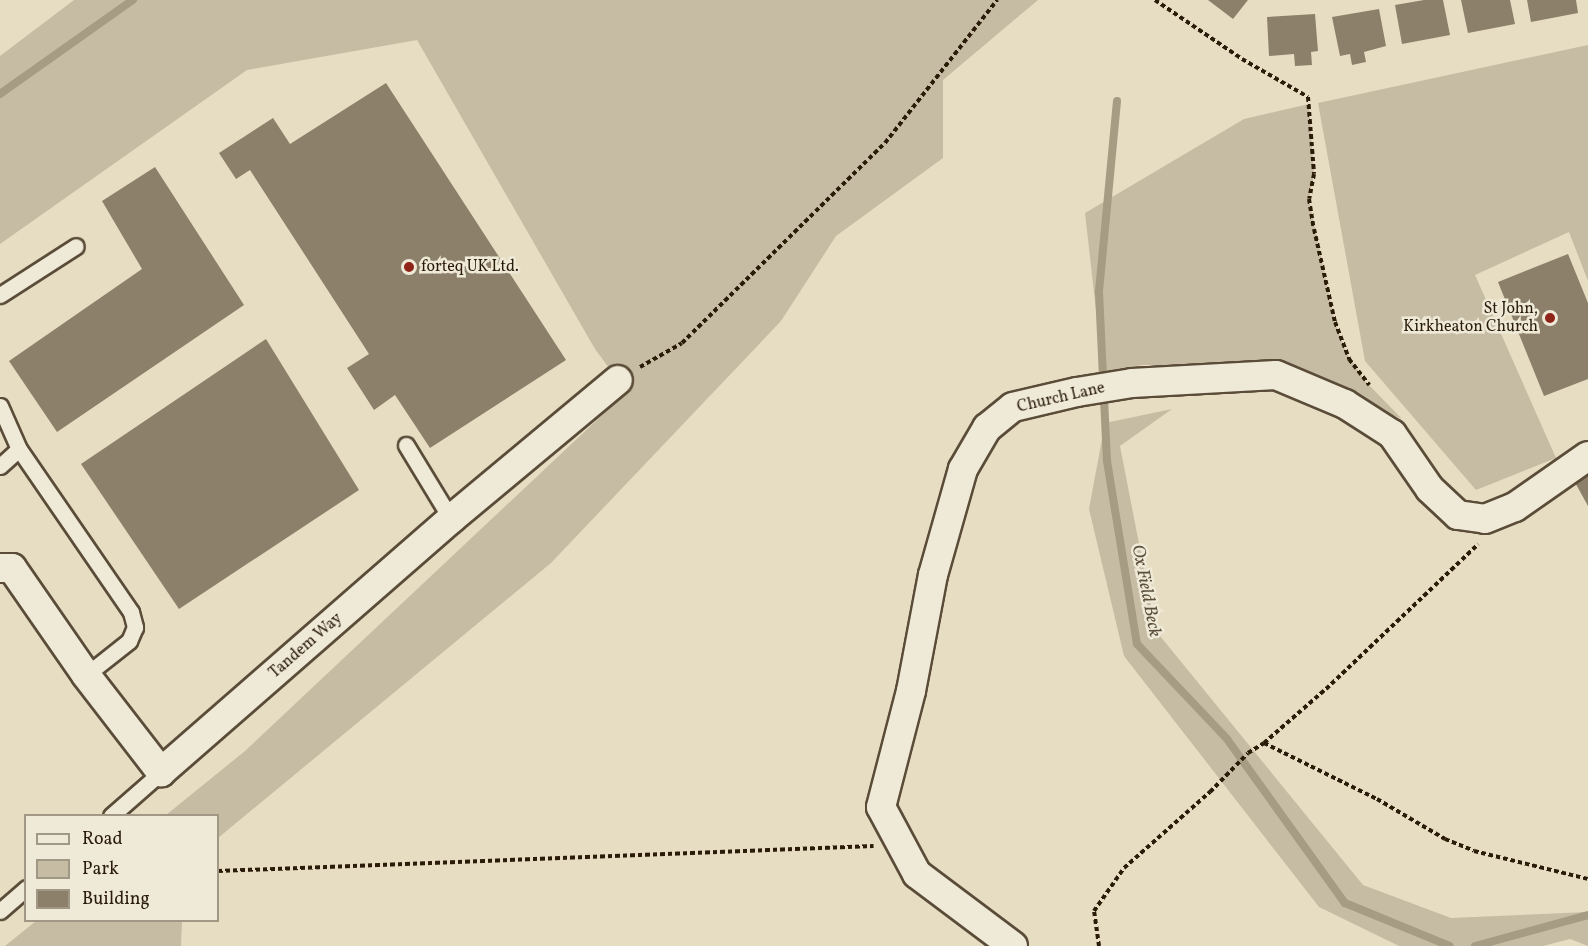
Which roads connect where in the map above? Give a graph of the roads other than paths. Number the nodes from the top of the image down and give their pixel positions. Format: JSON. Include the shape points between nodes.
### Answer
{"nodes":[{"id":1,"x":76,"y":246,"type":"dead end"},
{"id":2,"x":0,"y":295,"type":"edge"},
{"id":3,"x":618,"y":380,"type":"road end"},
{"id":4,"x":0,"y":406,"type":"edge"},
{"id":5,"x":406,"y":445,"type":"dead end"},
{"id":6,"x":19,"y":449,"type":"junction"},
{"id":7,"x":1588,"y":456,"type":"edge"},
{"id":8,"x":0,"y":466,"type":"edge"},
{"id":9,"x":451,"y":519,"type":"junction"},
{"id":10,"x":0,"y":568,"type":"edge"},
{"id":11,"x":86,"y":675,"type":"junction"},
{"id":12,"x":161,"y":772,"type":"junction"},
{"id":13,"x":113,"y":814,"type":"edge"},
{"id":14,"x":24,"y":890,"type":"edge"},
{"id":15,"x":0,"y":910,"type":"edge"},
{"id":16,"x":1012,"y":946,"type":"edge"}],
"edges":[{"from":1,"to":2,"type":"lane"},
{"from":3,"to":9,"type":"street","name":"Tandem Way"},
{"from":4,"to":6,"type":"lane"},
{"from":5,"to":9,"type":"lane"},
{"from":6,"to":8,"type":"lane"},
{"from":6,"to":11,"type":"lane","via":[[131,612],[135,627],[129,641]]},
{"from":7,"to":16,"type":"street","name":"Church Lane","via":[[1515,507],[1485,519],[1458,515],[1430,489],[1392,434],[1345,404],[1276,375],[1132,383],[1077,392],[1013,407],[987,428],[963,469],[933,575],[911,692],[881,807],[917,874]]},
{"from":9,"to":12,"type":"street","name":"Tandem Way"},
{"from":10,"to":11,"type":"street","via":[[12,568]]},
{"from":11,"to":12,"type":"street"},
{"from":12,"to":13,"type":"lane","name":"Tandem Way"},
{"from":14,"to":15,"type":"lane"}]}
